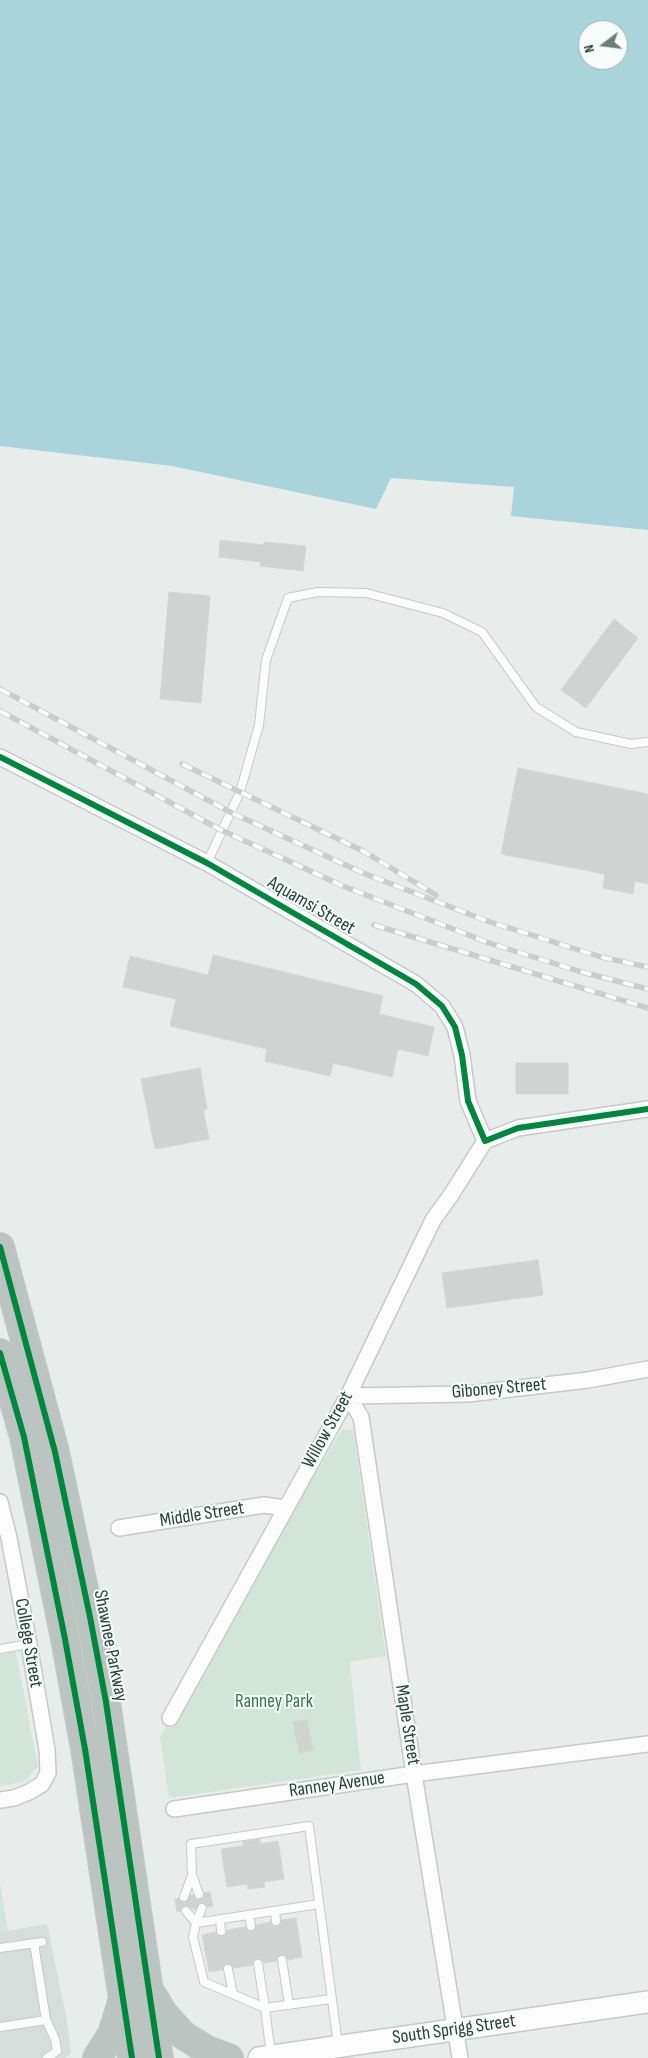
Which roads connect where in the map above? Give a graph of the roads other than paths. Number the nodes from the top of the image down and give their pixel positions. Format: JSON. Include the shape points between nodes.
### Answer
{"nodes":[{"id":1,"x":648,"y":742,"type":"edge"},
{"id":2,"x":0,"y":758,"type":"edge"},
{"id":3,"x":207,"y":863,"type":"junction"},
{"id":4,"x":648,"y":1109,"type":"edge"},
{"id":5,"x":485,"y":1141,"type":"junction"},
{"id":6,"x":0,"y":1247,"type":"edge"},
{"id":7,"x":0,"y":1353,"type":"edge"},
{"id":8,"x":648,"y":1369,"type":"edge"},
{"id":9,"x":348,"y":1396,"type":"junction"},
{"id":10,"x":0,"y":1502,"type":"edge"},
{"id":11,"x":286,"y":1508,"type":"junction"},
{"id":12,"x":119,"y":1528,"type":"dead end"},
{"id":13,"x":4,"y":1539,"type":"edge"},
{"id":14,"x":29,"y":1644,"type":"junction"},
{"id":15,"x":0,"y":1649,"type":"edge"},
{"id":16,"x":170,"y":1718,"type":"dead end"},
{"id":17,"x":648,"y":1744,"type":"edge"},
{"id":18,"x":414,"y":1774,"type":"junction"},
{"id":19,"x":0,"y":1800,"type":"edge"},
{"id":20,"x":174,"y":1809,"type":"dead end"},
{"id":21,"x":192,"y":1875,"type":"junction"},
{"id":22,"x":199,"y":1894,"type":"dead end"},
{"id":23,"x":184,"y":1897,"type":"dead end"},
{"id":24,"x":319,"y":1904,"type":"junction"},
{"id":25,"x":202,"y":1908,"type":"dead end"},
{"id":26,"x":186,"y":1911,"type":"dead end"},
{"id":27,"x":275,"y":1911,"type":"junction"},
{"id":28,"x":249,"y":1915,"type":"junction"},
{"id":29,"x":220,"y":1919,"type":"junction"},
{"id":30,"x":276,"y":1921,"type":"dead end"},
{"id":31,"x":196,"y":1923,"type":"junction"},
{"id":32,"x":251,"y":1926,"type":"dead end"},
{"id":33,"x":222,"y":1931,"type":"dead end"},
{"id":34,"x":0,"y":1948,"type":"edge"},
{"id":35,"x":282,"y":1960,"type":"dead end"},
{"id":36,"x":258,"y":1964,"type":"dead end"},
{"id":37,"x":228,"y":1969,"type":"dead end"},
{"id":38,"x":150,"y":1989,"type":"junction"},
{"id":39,"x":123,"y":1993,"type":"junction"},
{"id":40,"x":233,"y":1994,"type":"junction"},
{"id":41,"x":332,"y":1999,"type":"junction"},
{"id":42,"x":648,"y":2002,"type":"edge"},
{"id":43,"x":289,"y":2005,"type":"junction"},
{"id":44,"x":265,"y":2008,"type":"junction"},
{"id":45,"x":46,"y":2020,"type":"junction"},
{"id":46,"x":0,"y":2027,"type":"edge"},
{"id":47,"x":456,"y":2030,"type":"junction"},
{"id":48,"x":338,"y":2047,"type":"junction"},
{"id":49,"x":265,"y":2057,"type":"edge"},
{"id":50,"x":47,"y":2058,"type":"edge"},
{"id":51,"x":97,"y":2058,"type":"edge"},
{"id":52,"x":132,"y":2058,"type":"edge"},
{"id":53,"x":159,"y":2058,"type":"edge"},
{"id":54,"x":229,"y":2058,"type":"edge"},
{"id":55,"x":460,"y":2058,"type":"edge"}],
"edges":[{"from":1,"to":3,"type":"lane","via":[[631,744],[576,732],[536,707],[482,632],[443,613],[366,593],[318,592],[288,598],[266,660],[259,725],[242,784]]},
{"from":2,"to":3,"type":"street","name":"Aquamsi Street"},
{"from":3,"to":5,"type":"street","name":"Aquamsi Street","via":[[416,984],[442,1006],[454,1027],[462,1055],[468,1100]]},
{"from":4,"to":5,"type":"street","via":[[518,1128]]},
{"from":5,"to":9,"type":"street","name":"Willow Street","via":[[433,1220]]},
{"from":6,"to":38,"type":"highway","name":"Shawnee Parkway","via":[[55,1452],[90,1617]]},
{"from":7,"to":39,"type":"highway","via":[[24,1436],[65,1639]]},
{"from":8,"to":9,"type":"street","name":"Giboney Street","via":[[588,1380],[468,1394]]},
{"from":9,"to":11,"type":"street","name":"Willow Street"},
{"from":9,"to":18,"type":"street","name":"Maple Street","via":[[361,1417]]},
{"from":10,"to":13,"type":"street","name":"College Street"},
{"from":11,"to":12,"type":"street","name":"Middle Street","via":[[264,1505]]},
{"from":11,"to":16,"type":"street","name":"Willow Street"},
{"from":13,"to":14,"type":"street","name":"College Street"},
{"from":14,"to":15,"type":"lane"},
{"from":14,"to":19,"type":"street","name":"College Street","via":[[48,1772],[42,1784],[14,1798]]},
{"from":17,"to":18,"type":"street","name":"Ranney Avenue"},
{"from":18,"to":20,"type":"street","name":"Ranney Avenue"},
{"from":18,"to":47,"type":"street","name":"Maple Street"},
{"from":21,"to":22,"type":"lane"},
{"from":21,"to":23,"type":"lane"},
{"from":21,"to":24,"type":"lane","via":[[191,1844],[309,1826]]},
{"from":24,"to":27,"type":"lane"},
{"from":24,"to":41,"type":"lane"},
{"from":25,"to":31,"type":"lane"},
{"from":26,"to":31,"type":"lane"},
{"from":27,"to":28,"type":"lane"},
{"from":27,"to":30,"type":"lane"},
{"from":28,"to":29,"type":"lane"},
{"from":28,"to":32,"type":"lane"},
{"from":29,"to":31,"type":"lane"},
{"from":29,"to":33,"type":"lane"},
{"from":31,"to":40,"type":"lane","via":[[193,1937],[204,1982]]},
{"from":34,"to":45,"type":"lane","via":[[38,1943]]},
{"from":35,"to":43,"type":"lane"},
{"from":36,"to":44,"type":"lane"},
{"from":37,"to":40,"type":"lane"},
{"from":38,"to":53,"type":"highway","name":"Shawnee Parkway"},
{"from":38,"to":54,"type":"highway","via":[[163,2013],[183,2035],[207,2050]]},
{"from":39,"to":51,"type":"highway","via":[[118,2021]]},
{"from":39,"to":52,"type":"highway"},
{"from":40,"to":44,"type":"lane"},
{"from":41,"to":43,"type":"lane"},
{"from":41,"to":48,"type":"lane"},
{"from":42,"to":47,"type":"street","name":"South Sprigg Street"},
{"from":43,"to":44,"type":"lane"},
{"from":44,"to":49,"type":"lane"},
{"from":45,"to":46,"type":"lane"},
{"from":45,"to":50,"type":"lane","via":[[55,2039],[56,2051]]},
{"from":47,"to":48,"type":"street","name":"South Sprigg Street"},
{"from":47,"to":55,"type":"street","name":"Maple Street"},
{"from":48,"to":49,"type":"street","name":"South Sprigg Street"}]}
